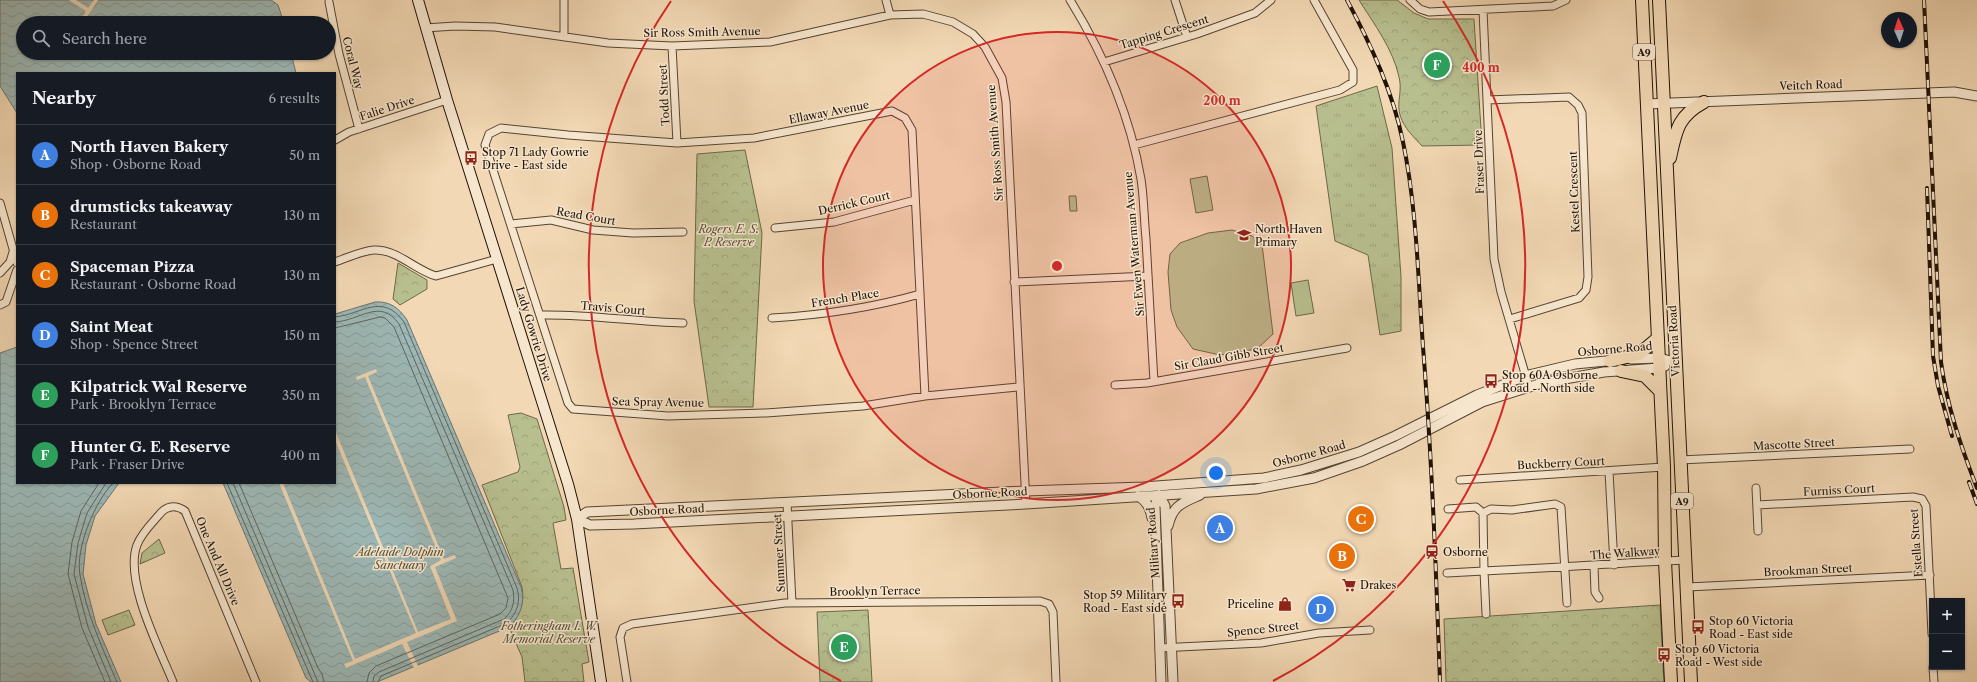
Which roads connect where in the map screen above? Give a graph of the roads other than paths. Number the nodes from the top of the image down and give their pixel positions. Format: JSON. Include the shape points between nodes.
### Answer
{"nodes":[{"id":1,"x":418,"y":0,"type":"edge"},
{"id":2,"x":564,"y":0,"type":"edge"},
{"id":3,"x":886,"y":0,"type":"edge"},
{"id":4,"x":1070,"y":0,"type":"edge"},
{"id":5,"x":1175,"y":0,"type":"edge"},
{"id":6,"x":1271,"y":0,"type":"edge"},
{"id":7,"x":1314,"y":0,"type":"edge"},
{"id":8,"x":1410,"y":0,"type":"edge"},
{"id":9,"x":1566,"y":0,"type":"edge"},
{"id":10,"x":1642,"y":0,"type":"edge"},
{"id":11,"x":1659,"y":0,"type":"edge"},
{"id":12,"x":329,"y":2,"type":"dead end"},
{"id":13,"x":1483,"y":10,"type":"junction"},
{"id":14,"x":890,"y":15,"type":"junction"},
{"id":15,"x":332,"y":16,"type":"edge"},
{"id":16,"x":425,"y":28,"type":"junction"},
{"id":17,"x":336,"y":37,"type":"edge"},
{"id":18,"x":564,"y":37,"type":"junction"},
{"id":19,"x":1187,"y":37,"type":"junction"},
{"id":20,"x":672,"y":46,"type":"junction"},
{"id":21,"x":1104,"y":62,"type":"junction"},
{"id":22,"x":1977,"y":96,"type":"edge"},
{"id":23,"x":447,"y":100,"type":"junction"},
{"id":24,"x":1487,"y":100,"type":"junction"},
{"id":25,"x":1704,"y":102,"type":"junction"},
{"id":26,"x":1663,"y":103,"type":"junction"},
{"id":27,"x":1646,"y":104,"type":"junction"},
{"id":28,"x":360,"y":129,"type":"junction"},
{"id":29,"x":336,"y":140,"type":"edge"},
{"id":30,"x":677,"y":143,"type":"junction"},
{"id":31,"x":485,"y":145,"type":"joint"},
{"id":32,"x":1134,"y":145,"type":"junction"},
{"id":33,"x":1667,"y":173,"type":"junction"},
{"id":34,"x":915,"y":200,"type":"junction"},
{"id":35,"x":0,"y":203,"type":"edge"},
{"id":36,"x":511,"y":224,"type":"junction"},
{"id":37,"x":775,"y":228,"type":"dead end"},
{"id":38,"x":682,"y":232,"type":"dead end"},
{"id":39,"x":13,"y":252,"type":"junction"},
{"id":40,"x":498,"y":259,"type":"junction"},
{"id":41,"x":16,"y":260,"type":"edge"},
{"id":42,"x":336,"y":262,"type":"edge"},
{"id":43,"x":0,"y":273,"type":"edge"},
{"id":44,"x":16,"y":273,"type":"edge"},
{"id":45,"x":1148,"y":276,"type":"junction"},
{"id":46,"x":1014,"y":282,"type":"junction"},
{"id":47,"x":920,"y":294,"type":"junction"},
{"id":48,"x":0,"y":305,"type":"edge"},
{"id":49,"x":541,"y":315,"type":"junction"},
{"id":50,"x":772,"y":318,"type":"dead end"},
{"id":51,"x":1510,"y":319,"type":"junction"},
{"id":52,"x":683,"y":323,"type":"dead end"},
{"id":53,"x":1658,"y":338,"type":"junction"},
{"id":54,"x":1347,"y":348,"type":"dead end"},
{"id":55,"x":1610,"y":361,"type":"junction"},
{"id":56,"x":1675,"y":362,"type":"junction"},
{"id":57,"x":1659,"y":363,"type":"junction"},
{"id":58,"x":1621,"y":371,"type":"junction"},
{"id":59,"x":1525,"y":376,"type":"junction"},
{"id":60,"x":1154,"y":381,"type":"junction"},
{"id":61,"x":1115,"y":385,"type":"dead end"},
{"id":62,"x":1019,"y":387,"type":"junction"},
{"id":63,"x":1529,"y":387,"type":"junction"},
{"id":64,"x":1660,"y":391,"type":"junction"},
{"id":65,"x":924,"y":396,"type":"junction"},
{"id":66,"x":1910,"y":449,"type":"dead end"},
{"id":67,"x":1680,"y":460,"type":"junction"},
{"id":68,"x":1324,"y":464,"type":"junction"},
{"id":69,"x":1664,"y":467,"type":"junction"},
{"id":70,"x":1301,"y":470,"type":"junction"},
{"id":71,"x":1608,"y":471,"type":"junction"},
{"id":72,"x":1314,"y":478,"type":"junction"},
{"id":73,"x":1460,"y":480,"type":"dead end"},
{"id":74,"x":1175,"y":485,"type":"junction"},
{"id":75,"x":1142,"y":487,"type":"junction"},
{"id":76,"x":1756,"y":488,"type":"dead end"},
{"id":77,"x":1025,"y":491,"type":"junction"},
{"id":78,"x":1207,"y":492,"type":"junction"},
{"id":79,"x":1159,"y":495,"type":"junction"},
{"id":80,"x":1138,"y":496,"type":"junction"},
{"id":81,"x":1922,"y":499,"type":"joint"},
{"id":82,"x":788,"y":503,"type":"junction"},
{"id":83,"x":1026,"y":504,"type":"junction"},
{"id":84,"x":1757,"y":505,"type":"junction"},
{"id":85,"x":1448,"y":509,"type":"dead end"},
{"id":86,"x":1483,"y":512,"type":"junction"},
{"id":87,"x":788,"y":516,"type":"junction"},
{"id":88,"x":577,"y":519,"type":"junction"},
{"id":89,"x":1758,"y":531,"type":"dead end"},
{"id":90,"x":1156,"y":535,"type":"junction"},
{"id":91,"x":1166,"y":535,"type":"junction"},
{"id":92,"x":1685,"y":560,"type":"junction"},
{"id":93,"x":1665,"y":561,"type":"junction"},
{"id":94,"x":1614,"y":565,"type":"junction"},
{"id":95,"x":1594,"y":566,"type":"junction"},
{"id":96,"x":1566,"y":567,"type":"junction"},
{"id":97,"x":1484,"y":571,"type":"junction"},
{"id":98,"x":1447,"y":573,"type":"dead end"},
{"id":99,"x":1930,"y":575,"type":"junction"},
{"id":100,"x":1687,"y":587,"type":"junction"},
{"id":101,"x":1599,"y":598,"type":"dead end"},
{"id":102,"x":1931,"y":598,"type":"edge"},
{"id":103,"x":792,"y":603,"type":"junction"},
{"id":104,"x":1567,"y":603,"type":"dead end"},
{"id":105,"x":1486,"y":614,"type":"dead end"},
{"id":106,"x":1370,"y":630,"type":"dead end"},
{"id":107,"x":1172,"y":647,"type":"junction"},
{"id":108,"x":1159,"y":648,"type":"junction"},
{"id":109,"x":1933,"y":670,"type":"edge"},
{"id":110,"x":172,"y":682,"type":"edge"},
{"id":111,"x":256,"y":682,"type":"edge"},
{"id":112,"x":601,"y":682,"type":"edge"},
{"id":113,"x":627,"y":682,"type":"edge"},
{"id":114,"x":1056,"y":682,"type":"edge"},
{"id":115,"x":1161,"y":682,"type":"edge"},
{"id":116,"x":1173,"y":682,"type":"edge"},
{"id":117,"x":1671,"y":682,"type":"edge"},
{"id":118,"x":1691,"y":682,"type":"edge"},
{"id":119,"x":1934,"y":682,"type":"edge"}],
"edges":[{"from":1,"to":16,"type":"main road","name":"Lady Gowrie Drive"},
{"from":2,"to":18,"type":"street"},
{"from":3,"to":14,"type":"street"},
{"from":4,"to":21,"type":"street","name":"Sir Ewen Waterman Avenue"},
{"from":5,"to":19,"type":"street"},
{"from":6,"to":19,"type":"street","name":"Tapping Crescent","via":[[1255,13]]},
{"from":7,"to":32,"type":"street","via":[[1353,70],[1353,82],[1340,90]]},
{"from":8,"to":13,"type":"street","via":[[1420,9],[1429,12]]},
{"from":9,"to":13,"type":"street","via":[[1553,6]]},
{"from":10,"to":27,"type":"highway","name":"Victoria Road","number":"A9"},
{"from":11,"to":26,"type":"highway","name":"Victoria Road","number":"A9"},
{"from":12,"to":15,"type":"street","name":"Coral Way"},
{"from":13,"to":24,"type":"street","name":"Fraser Drive"},
{"from":14,"to":20,"type":"street","name":"Sir Ross Smith Avenue","via":[[770,42]]},
{"from":14,"to":46,"type":"street","name":"Sir Ross Smith Avenue","via":[[923,14],[953,22],[973,34],[985,47],[1002,78],[1006,102]]},
{"from":16,"to":18,"type":"street","name":"Sir Ross Smith Avenue","via":[[495,27]]},
{"from":16,"to":23,"type":"main road","name":"Lady Gowrie Drive"},
{"from":17,"to":28,"type":"street","name":"Coral Way","via":[[343,72]]},
{"from":18,"to":20,"type":"street","name":"Sir Ross Smith Avenue","via":[[608,43]]},
{"from":19,"to":21,"type":"street","name":"Tapping Crescent"},
{"from":20,"to":30,"type":"street","name":"Todd Street"},
{"from":21,"to":32,"type":"street","name":"Sir Ewen Waterman Avenue"},
{"from":22,"to":25,"type":"street","name":"Veitch Road","via":[[1954,92]]},
{"from":23,"to":28,"type":"street","name":"Falie Drive"},
{"from":23,"to":40,"type":"main road","name":"Lady Gowrie Drive"},
{"from":24,"to":51,"type":"street","name":"Fraser Drive","via":[[1494,258]]},
{"from":24,"to":51,"type":"street","name":"Kestel Crescent","via":[[1569,97],[1582,113],[1588,277],[1586,290],[1579,298]]},
{"from":25,"to":26,"type":"street","name":"Veitch Road"},
{"from":25,"to":33,"type":"highway","via":[[1691,109],[1680,122]]},
{"from":26,"to":27,"type":"street","name":"Veitch Road"},
{"from":26,"to":33,"type":"highway","name":"Victoria Road","number":"A9"},
{"from":27,"to":53,"type":"highway","name":"Victoria Road","number":"A9"},
{"from":28,"to":29,"type":"street","name":"Falie Drive"},
{"from":30,"to":31,"type":"street","name":"Ellaway Avenue","via":[[501,128],[489,134]]},
{"from":30,"to":34,"type":"street","name":"Ellaway Avenue","via":[[754,138],[892,111],[905,118],[912,130]]},
{"from":31,"to":36,"type":"street","name":"Sea Spray Avenue"},
{"from":32,"to":45,"type":"street","name":"Sir Ewen Waterman Avenue","via":[[1141,180]]},
{"from":33,"to":56,"type":"highway","name":"Victoria Road","number":"A9"},
{"from":34,"to":37,"type":"street","name":"Derrick Court","via":[[834,222]]},
{"from":34,"to":47,"type":"street","name":"Ellaway Avenue"},
{"from":35,"to":39,"type":"street"},
{"from":36,"to":38,"type":"street","name":"Read Court","via":[[551,220],[593,230],[633,233]]},
{"from":36,"to":49,"type":"street","name":"Sea Spray Avenue"},
{"from":39,"to":41,"type":"street"},
{"from":39,"to":43,"type":"street","via":[[10,262]]},
{"from":40,"to":42,"type":"street","via":[[436,276],[384,250],[372,250]]},
{"from":40,"to":88,"type":"main road","name":"Lady Gowrie Drive"},
{"from":44,"to":48,"type":"street","via":[[6,302]]},
{"from":45,"to":46,"type":"street"},
{"from":45,"to":60,"type":"street","name":"Sir Ewen Waterman Avenue"},
{"from":46,"to":62,"type":"street","name":"Sir Ross Smith Avenue"},
{"from":47,"to":50,"type":"street","name":"French Place","via":[[870,307],[828,314]]},
{"from":47,"to":65,"type":"street","name":"Ellaway Avenue"},
{"from":49,"to":52,"type":"street","name":"Travis Court"},
{"from":49,"to":65,"type":"street","name":"Sea Spray Avenue","via":[[572,409],[668,416],[759,413],[863,406]]},
{"from":51,"to":59,"type":"street","name":"Fraser Drive"},
{"from":53,"to":55,"type":"highway","via":[[1639,354]]},
{"from":53,"to":57,"type":"highway","name":"Victoria Road","number":"A9"},
{"from":54,"to":60,"type":"street","name":"Sir Claud Gibb Street"},
{"from":55,"to":57,"type":"street","name":"Osborne Road"},
{"from":55,"to":59,"type":"street","name":"Osborne Road","via":[[1575,364]]},
{"from":56,"to":57,"type":"street","name":"Osborne Road"},
{"from":56,"to":67,"type":"highway","name":"Victoria Road","number":"A9"},
{"from":57,"to":58,"type":"street","name":"Osborne Road"},
{"from":57,"to":64,"type":"highway","name":"Victoria Road","number":"A9"},
{"from":58,"to":63,"type":"street","name":"Osborne Road","via":[[1575,376]]},
{"from":58,"to":64,"type":"highway","via":[[1644,376]]},
{"from":59,"to":63,"type":"street","name":"Fraser Drive"},
{"from":59,"to":68,"type":"street","name":"Osborne Road","via":[[1477,395],[1395,436]]},
{"from":60,"to":61,"type":"street","name":"Sir Claud Gibb Street"},
{"from":62,"to":65,"type":"street","name":"Sea Spray Avenue"},
{"from":62,"to":77,"type":"street","name":"Sir Ross Smith Avenue"},
{"from":63,"to":72,"type":"street","name":"Osborne Road","via":[[1482,402],[1399,445]]},
{"from":64,"to":69,"type":"highway","name":"Victoria Road","number":"A9"},
{"from":66,"to":67,"type":"street","name":"Mascotte Street"},
{"from":67,"to":92,"type":"highway","name":"Victoria Road","number":"A9"},
{"from":68,"to":70,"type":"street","name":"Osborne Road"},
{"from":68,"to":72,"type":"street"},
{"from":69,"to":71,"type":"street","name":"Buckberry Court"},
{"from":69,"to":93,"type":"highway","name":"Victoria Road","number":"A9"},
{"from":70,"to":72,"type":"street"},
{"from":70,"to":74,"type":"street","name":"Osborne Road","via":[[1264,478]]},
{"from":71,"to":73,"type":"street","name":"Buckberry Court"},
{"from":71,"to":94,"type":"street"},
{"from":72,"to":78,"type":"street","name":"Osborne Road","via":[[1256,489]]},
{"from":74,"to":75,"type":"street","name":"Osborne Road"},
{"from":74,"to":79,"type":"street"},
{"from":75,"to":77,"type":"street","name":"Osborne Road"},
{"from":75,"to":79,"type":"street"},
{"from":76,"to":84,"type":"street"},
{"from":77,"to":82,"type":"street","name":"Osborne Road"},
{"from":77,"to":83,"type":"street","name":"Sir Ross Smith Avenue"},
{"from":78,"to":79,"type":"street","name":"Osborne Road"},
{"from":78,"to":91,"type":"street","via":[[1182,503],[1174,510]]},
{"from":79,"to":80,"type":"street","name":"Osborne Road"},
{"from":79,"to":90,"type":"street","name":"Military Road","via":[[1155,506]]},
{"from":79,"to":91,"type":"street","name":"Military Road","via":[[1165,506]]},
{"from":80,"to":83,"type":"street","name":"Osborne Road"},
{"from":80,"to":90,"type":"street","via":[[1148,505]]},
{"from":81,"to":84,"type":"street","name":"Furniss Court","via":[[1913,497]]},
{"from":81,"to":99,"type":"street","name":"Estella Street","via":[[1926,506]]},
{"from":82,"to":87,"type":"street","name":"Summer Street"},
{"from":82,"to":88,"type":"street","name":"Osborne Road","via":[[587,512]]},
{"from":83,"to":87,"type":"street","name":"Osborne Road"},
{"from":84,"to":89,"type":"street"},
{"from":85,"to":86,"type":"street","via":[[1476,507]]},
{"from":86,"to":96,"type":"street","via":[[1491,509],[1512,510],[1559,505],[1562,511]]},
{"from":86,"to":97,"type":"street"},
{"from":87,"to":88,"type":"street","name":"Osborne Road","via":[[590,525]]},
{"from":87,"to":103,"type":"street","name":"Summer Street"},
{"from":88,"to":112,"type":"main road","name":"Lady Gowrie Drive"},
{"from":90,"to":108,"type":"street","name":"Military Road"},
{"from":91,"to":107,"type":"street","name":"Military Road"},
{"from":92,"to":93,"type":"street","name":"The Walkway"},
{"from":92,"to":100,"type":"highway","name":"Victoria Road","number":"A9"},
{"from":93,"to":94,"type":"street","name":"The Walkway"},
{"from":93,"to":117,"type":"highway","name":"Victoria Road","number":"A9"},
{"from":94,"to":95,"type":"street","name":"The Walkway"},
{"from":95,"to":96,"type":"street","name":"The Walkway"},
{"from":95,"to":101,"type":"street","via":[[1595,592]]},
{"from":96,"to":97,"type":"street","name":"The Walkway"},
{"from":96,"to":104,"type":"street"},
{"from":97,"to":98,"type":"street","name":"The Walkway"},
{"from":97,"to":105,"type":"street"},
{"from":99,"to":100,"type":"street","name":"Brookman Street"},
{"from":99,"to":102,"type":"street","name":"Estella Street"},
{"from":100,"to":118,"type":"highway","name":"Victoria Road","number":"A9"},
{"from":103,"to":113,"type":"street","name":"Brooklyn Terrace","via":[[632,624],[623,628],[620,637]]},
{"from":103,"to":114,"type":"street","name":"Brooklyn Terrace","via":[[1046,601],[1053,612]]},
{"from":106,"to":107,"type":"street","name":"Spence Street","via":[[1320,633],[1261,643]]},
{"from":107,"to":108,"type":"street","name":"Spence Street"},
{"from":107,"to":116,"type":"street","name":"Military Road"},
{"from":108,"to":115,"type":"street","name":"Military Road"},
{"from":109,"to":119,"type":"street"},
{"from":110,"to":111,"type":"street","name":"One And All Drive","via":[[142,605],[134,575],[134,558],[142,536],[163,510],[172,506],[185,511]]}]}
